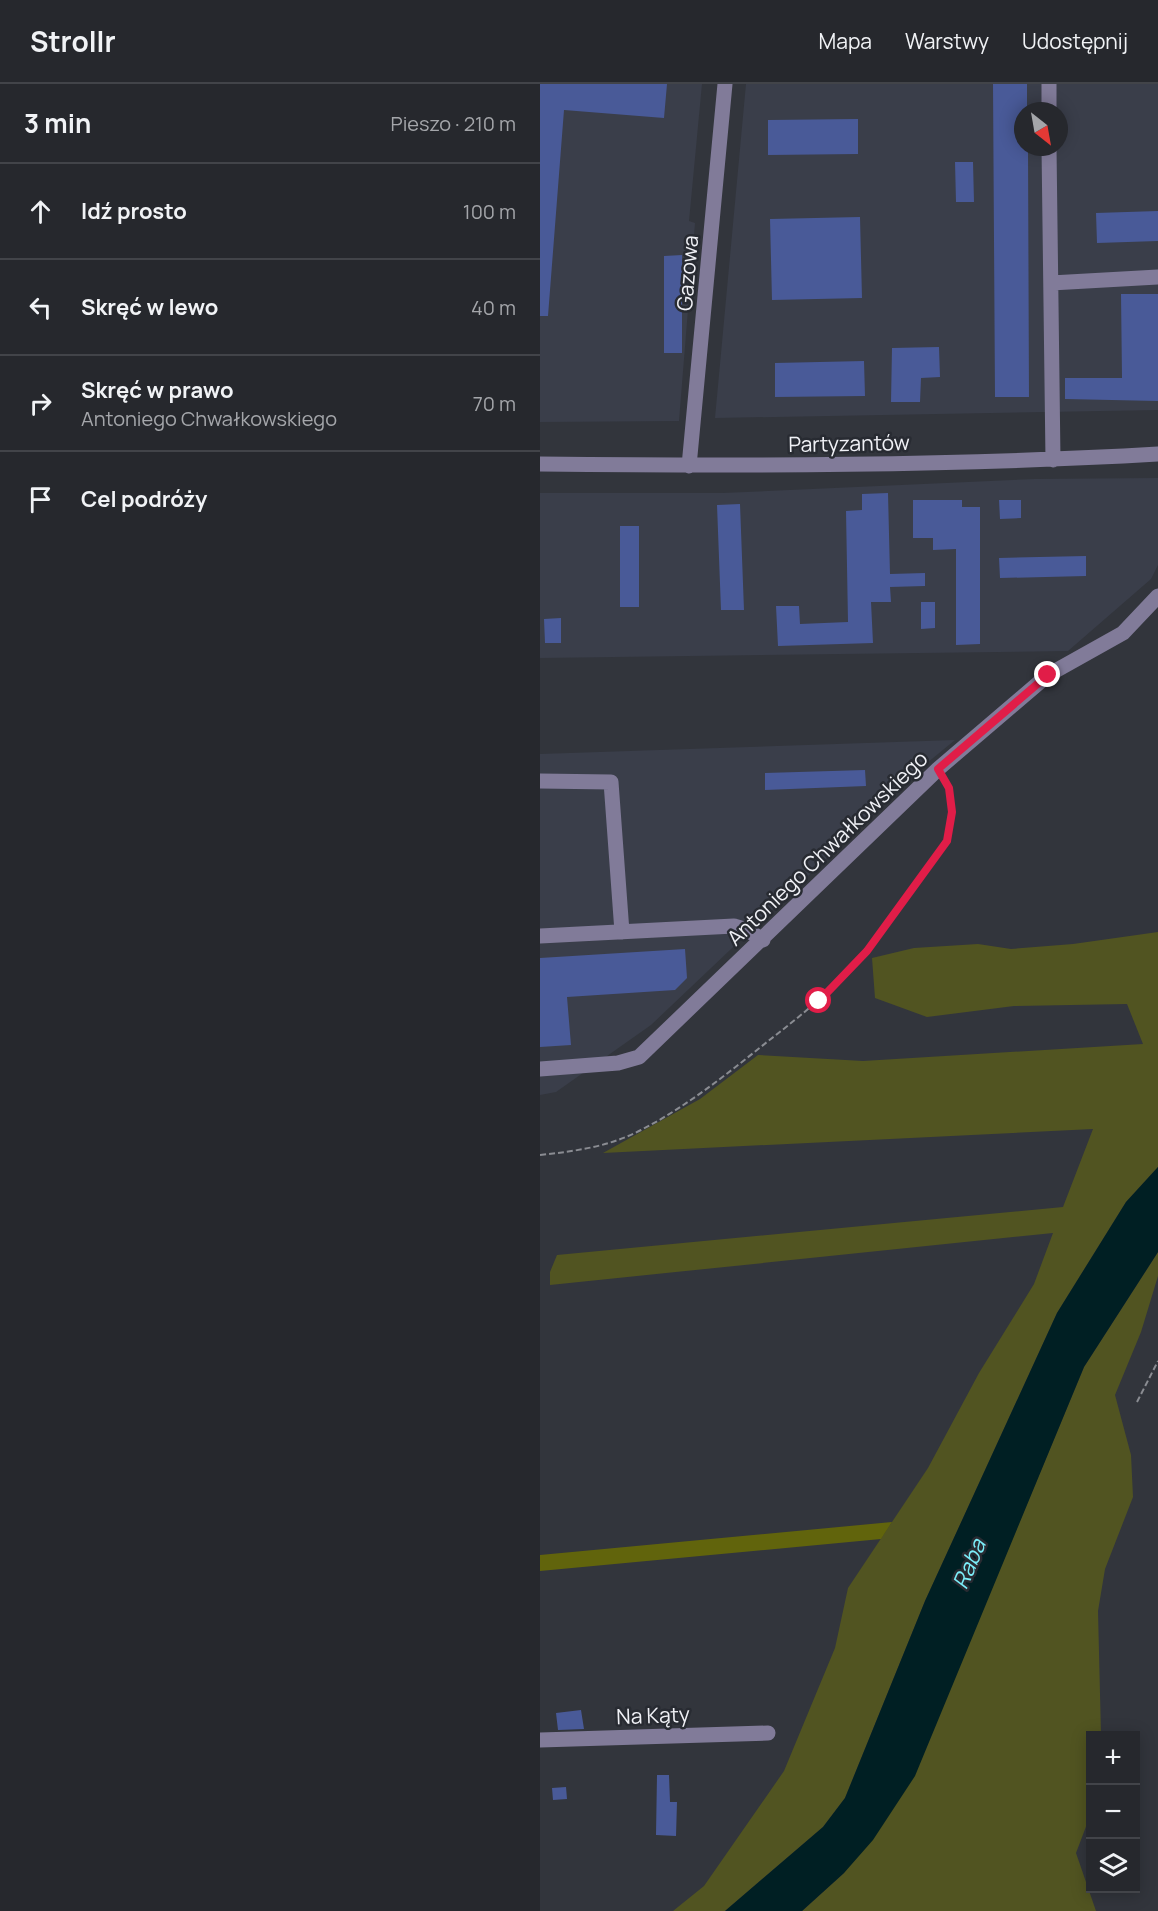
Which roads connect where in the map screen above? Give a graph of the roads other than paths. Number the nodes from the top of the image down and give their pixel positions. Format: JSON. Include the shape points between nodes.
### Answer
{"nodes":[{"id":1,"x":725,"y":84,"type":"edge"},
{"id":2,"x":1049,"y":84,"type":"edge"},
{"id":3,"x":1049,"y":102,"type":"edge"},
{"id":4,"x":1049,"y":156,"type":"edge"},
{"id":5,"x":1158,"y":277,"type":"edge"},
{"id":6,"x":1051,"y":283,"type":"junction"},
{"id":7,"x":1158,"y":454,"type":"edge"},
{"id":8,"x":1053,"y":460,"type":"junction"},
{"id":9,"x":540,"y":464,"type":"edge"},
{"id":10,"x":689,"y":466,"type":"junction"},
{"id":11,"x":1158,"y":596,"type":"edge"},
{"id":12,"x":540,"y":781,"type":"edge"},
{"id":13,"x":622,"y":932,"type":"junction"},
{"id":14,"x":540,"y":936,"type":"edge"},
{"id":15,"x":763,"y":940,"type":"junction"},
{"id":16,"x":540,"y":1069,"type":"edge"},
{"id":17,"x":768,"y":1733,"type":"dead end"},
{"id":18,"x":540,"y":1740,"type":"edge"}],
"edges":[{"from":1,"to":10,"type":"street","name":"Gazowa"},
{"from":2,"to":3,"type":"street"},
{"from":4,"to":6,"type":"street"},
{"from":5,"to":6,"type":"street"},
{"from":6,"to":8,"type":"street"},
{"from":7,"to":8,"type":"street","name":"Partyzantów"},
{"from":8,"to":10,"type":"street","name":"Partyzantów"},
{"from":9,"to":10,"type":"street","name":"Partyzantów"},
{"from":11,"to":15,"type":"street","name":"Antoniego Chwałkowskiego","via":[[1124,633],[1048,675],[938,769]]},
{"from":12,"to":13,"type":"street","via":[[611,782]]},
{"from":13,"to":14,"type":"street"},
{"from":13,"to":15,"type":"street","via":[[734,926]]},
{"from":15,"to":16,"type":"street","name":"Antoniego Chwałkowskiego","via":[[639,1057],[618,1063]]},
{"from":17,"to":18,"type":"street","name":"Na Kąty"}]}
